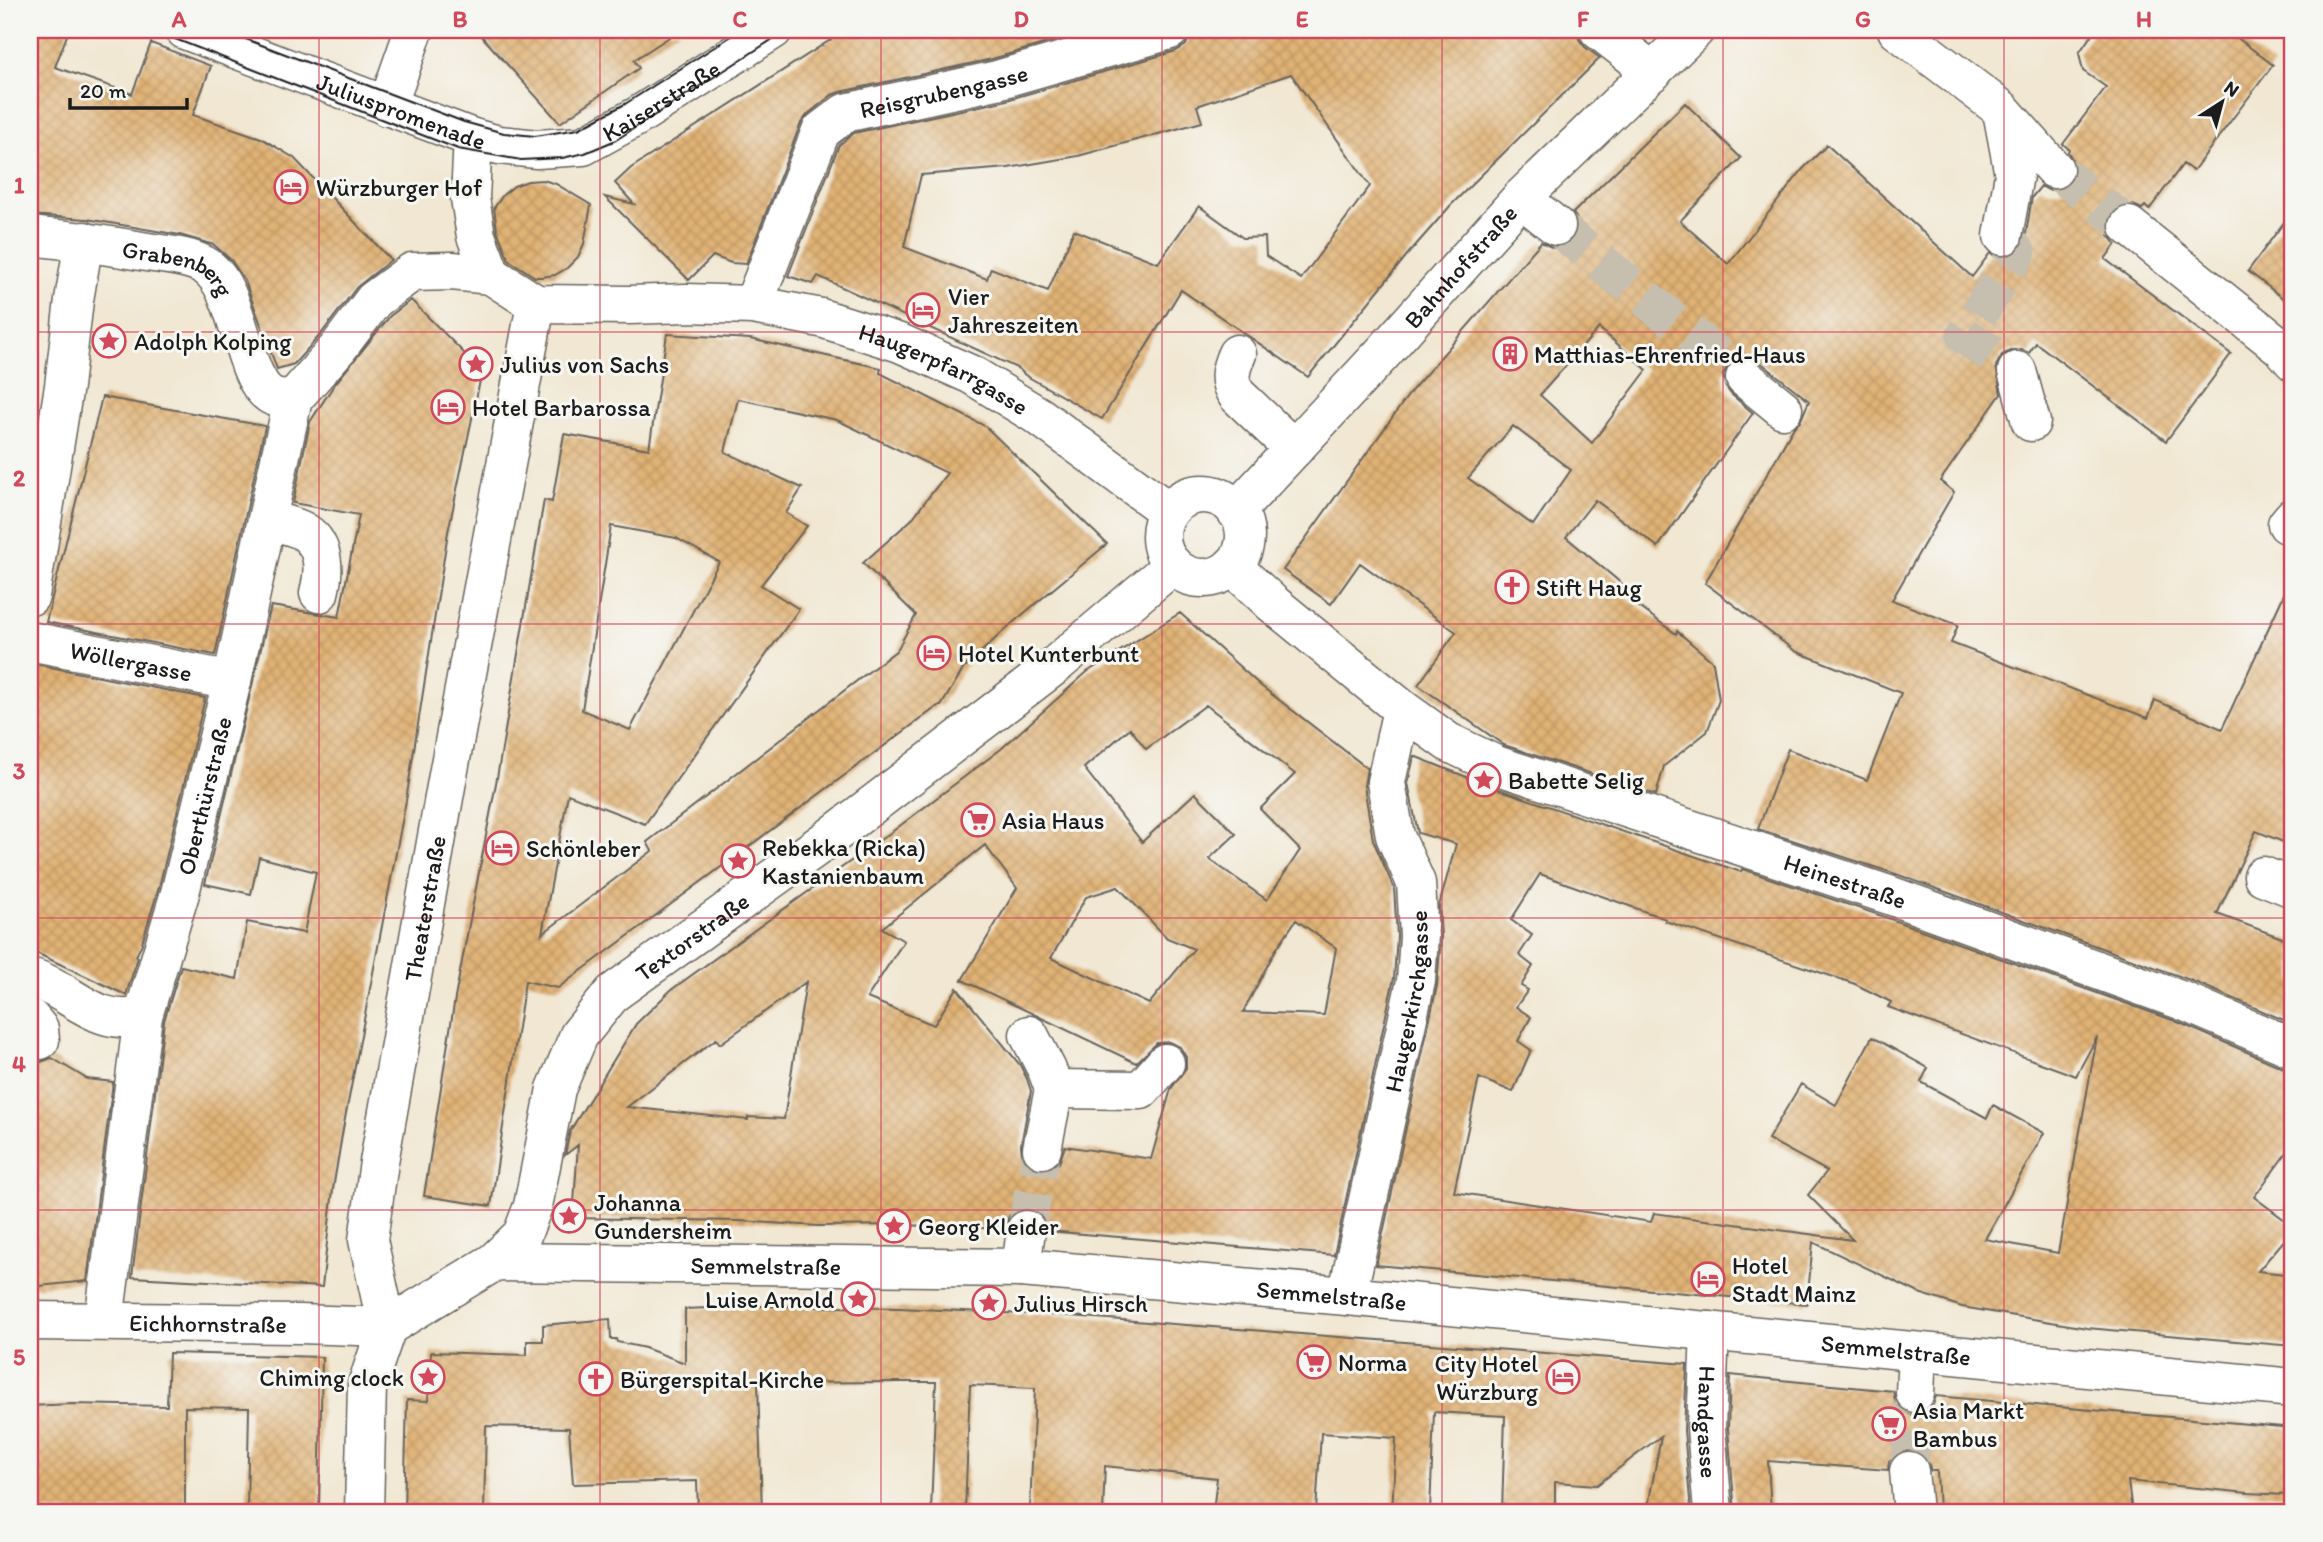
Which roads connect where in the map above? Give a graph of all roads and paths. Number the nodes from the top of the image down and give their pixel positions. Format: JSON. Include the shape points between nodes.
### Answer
{"nodes":[{"id":1,"x":185,"y":30,"type":"edge"},
{"id":2,"x":414,"y":30,"type":"edge"},
{"id":3,"x":773,"y":30,"type":"edge"},
{"id":4,"x":1170,"y":30,"type":"edge"},
{"id":5,"x":1599,"y":30,"type":"edge"},
{"id":6,"x":1695,"y":30,"type":"edge"},
{"id":7,"x":1897,"y":30,"type":"edge"},
{"id":8,"x":1653,"y":72,"type":"junction"},
{"id":9,"x":387,"y":107,"type":"junction"},
{"id":10,"x":2001,"y":109,"type":"junction"},
{"id":11,"x":473,"y":138,"type":"junction"},
{"id":12,"x":583,"y":146,"type":"joint"},
{"id":13,"x":2054,"y":169,"type":"tunnel mouth"},
{"id":14,"x":1521,"y":198,"type":"junction"},
{"id":15,"x":1556,"y":226,"type":"tunnel mouth"},
{"id":16,"x":2129,"y":226,"type":"tunnel mouth"},
{"id":17,"x":30,"y":236,"type":"edge"},
{"id":18,"x":2003,"y":236,"type":"tunnel mouth"},
{"id":19,"x":84,"y":241,"type":"junction"},
{"id":20,"x":491,"y":275,"type":"junction"},
{"id":21,"x":536,"y":304,"type":"junction"},
{"id":22,"x":753,"y":305,"type":"junction"},
{"id":23,"x":1237,"y":354,"type":"dead end"},
{"id":24,"x":2293,"y":361,"type":"edge"},
{"id":25,"x":2017,"y":371,"type":"tunnel mouth"},
{"id":26,"x":1745,"y":378,"type":"tunnel mouth"},
{"id":27,"x":293,"y":399,"type":"junction"},
{"id":28,"x":1783,"y":409,"type":"dead end"},
{"id":29,"x":2031,"y":422,"type":"dead end"},
{"id":30,"x":1294,"y":449,"type":"junction"},
{"id":31,"x":1168,"y":511,"type":"junction"},
{"id":32,"x":1236,"y":511,"type":"junction"},
{"id":33,"x":269,"y":520,"type":"junction"},
{"id":34,"x":1172,"y":565,"type":"junction"},
{"id":35,"x":1232,"y":566,"type":"junction"},
{"id":36,"x":319,"y":593,"type":"dead end"},
{"id":37,"x":30,"y":596,"type":"edge"},
{"id":38,"x":30,"y":640,"type":"edge"},
{"id":39,"x":232,"y":681,"type":"junction"},
{"id":40,"x":1402,"y":709,"type":"junction"},
{"id":41,"x":30,"y":976,"type":"edge"},
{"id":42,"x":143,"y":1016,"type":"junction"},
{"id":43,"x":1029,"y":1035,"type":"dead end"},
{"id":44,"x":2291,"y":1041,"type":"edge"},
{"id":45,"x":1165,"y":1063,"type":"dead end"},
{"id":46,"x":1054,"y":1090,"type":"junction"},
{"id":47,"x":1042,"y":1149,"type":"tunnel mouth"},
{"id":48,"x":1026,"y":1230,"type":"tunnel mouth"},
{"id":49,"x":494,"y":1262,"type":"junction"},
{"id":50,"x":1021,"y":1268,"type":"junction"},
{"id":51,"x":1347,"y":1296,"type":"junction"},
{"id":52,"x":30,"y":1321,"type":"edge"},
{"id":53,"x":104,"y":1321,"type":"junction"},
{"id":54,"x":387,"y":1327,"type":"junction"},
{"id":55,"x":1710,"y":1331,"type":"junction"},
{"id":56,"x":1917,"y":1352,"type":"junction"},
{"id":57,"x":2293,"y":1388,"type":"edge"},
{"id":58,"x":1915,"y":1393,"type":"tunnel mouth"},
{"id":59,"x":1909,"y":1471,"type":"tunnel mouth"},
{"id":60,"x":364,"y":1512,"type":"edge"},
{"id":61,"x":1713,"y":1512,"type":"edge"},
{"id":62,"x":1913,"y":1512,"type":"edge"}],
"edges":[{"from":1,"to":9,"type":"street","name":"Juliuspromenade"},
{"from":2,"to":9,"type":"street"},
{"from":3,"to":12,"type":"street","name":"Kaiserstraße"},
{"from":4,"to":22,"type":"street","name":"Reisgrubengasse","via":[[997,80],[845,113],[821,131]]},
{"from":5,"to":8,"type":"street"},
{"from":6,"to":8,"type":"street","name":"Bahnhofstraße"},
{"from":7,"to":10,"type":"street"},
{"from":8,"to":14,"type":"street","name":"Bahnhofstraße"},
{"from":9,"to":11,"type":"street","name":"Juliuspromenade"},
{"from":10,"to":13,"type":"street"},
{"from":10,"to":18,"type":"street","via":[[2014,175]]},
{"from":11,"to":12,"type":"street","name":"Juliuspromenade","via":[[537,149]]},
{"from":11,"to":20,"type":"street","via":[[470,198],[476,236]]},
{"from":14,"to":15,"type":"street"},
{"from":14,"to":30,"type":"street","name":"Bahnhofstraße"},
{"from":16,"to":24,"type":"street"},
{"from":17,"to":19,"type":"street","name":"Grabenberg"},
{"from":19,"to":27,"type":"street","name":"Grabenberg","via":[[186,258],[206,266],[226,292],[257,380],[272,396]]},
{"from":19,"to":37,"type":"street"},
{"from":20,"to":21,"type":"street"},
{"from":20,"to":27,"type":"street","via":[[412,272],[374,300]]},
{"from":21,"to":22,"type":"street","name":"Haugerpfarrgasse"},
{"from":21,"to":54,"type":"street","name":"Theaterstraße","via":[[379,1162],[368,1240]]},
{"from":22,"to":31,"type":"street","name":"Haugerpfarrgasse","via":[[861,329],[972,375],[1040,417]]},
{"from":23,"to":30,"type":"street","via":[[1229,377],[1231,387]]},
{"from":25,"to":29,"type":"street"},
{"from":26,"to":28,"type":"street"},
{"from":27,"to":33,"type":"street","name":"Oberthürstraße"},
{"from":30,"to":32,"type":"street","name":"Bahnhofstraße"},
{"from":31,"to":32,"type":"street","via":[[1189,496],[1202,494],[1227,502]]},
{"from":31,"to":34,"type":"street","via":[[1161,539]]},
{"from":32,"to":35,"type":"street","via":[[1244,545]]},
{"from":33,"to":36,"type":"street","via":[[302,530],[316,544],[324,562]]},
{"from":33,"to":39,"type":"street","name":"Oberthürstraße"},
{"from":34,"to":35,"type":"street","via":[[1196,577],[1209,577]]},
{"from":34,"to":49,"type":"street","name":"Textorstraße","via":[[1052,667],[830,838],[613,993],[579,1035],[556,1089],[533,1206],[522,1235]]},
{"from":35,"to":40,"type":"street"},
{"from":38,"to":39,"type":"street","name":"Wöllergasse"},
{"from":39,"to":42,"type":"street","name":"Oberthürstraße","via":[[180,893]]},
{"from":40,"to":44,"type":"street","name":"Heinestraße","via":[[1448,742],[1496,765],[1889,895]]},
{"from":40,"to":51,"type":"street","name":"Haugerkirchgasse","via":[[1386,782],[1395,836],[1416,883],[1416,981]]},
{"from":41,"to":42,"type":"street","via":[[103,1016]]},
{"from":42,"to":53,"type":"street","name":"Oberthürstraße"},
{"from":43,"to":46,"type":"street"},
{"from":45,"to":46,"type":"street","via":[[1141,1090]]},
{"from":46,"to":47,"type":"street"},
{"from":48,"to":50,"type":"street"},
{"from":49,"to":50,"type":"street","name":"Semmelstraße"},
{"from":49,"to":54,"type":"street"},
{"from":50,"to":51,"type":"street","name":"Semmelstraße"},
{"from":51,"to":55,"type":"street","name":"Semmelstraße"},
{"from":52,"to":53,"type":"street","name":"Eichhornstraße"},
{"from":53,"to":54,"type":"street","name":"Eichhornstraße"},
{"from":54,"to":60,"type":"street","via":[[367,1385]]},
{"from":55,"to":56,"type":"street","name":"Semmelstraße"},
{"from":55,"to":61,"type":"street","name":"Handgasse","via":[[1706,1428]]},
{"from":56,"to":57,"type":"street","name":"Semmelstraße"},
{"from":56,"to":58,"type":"street"},
{"from":59,"to":62,"type":"street"}]}
